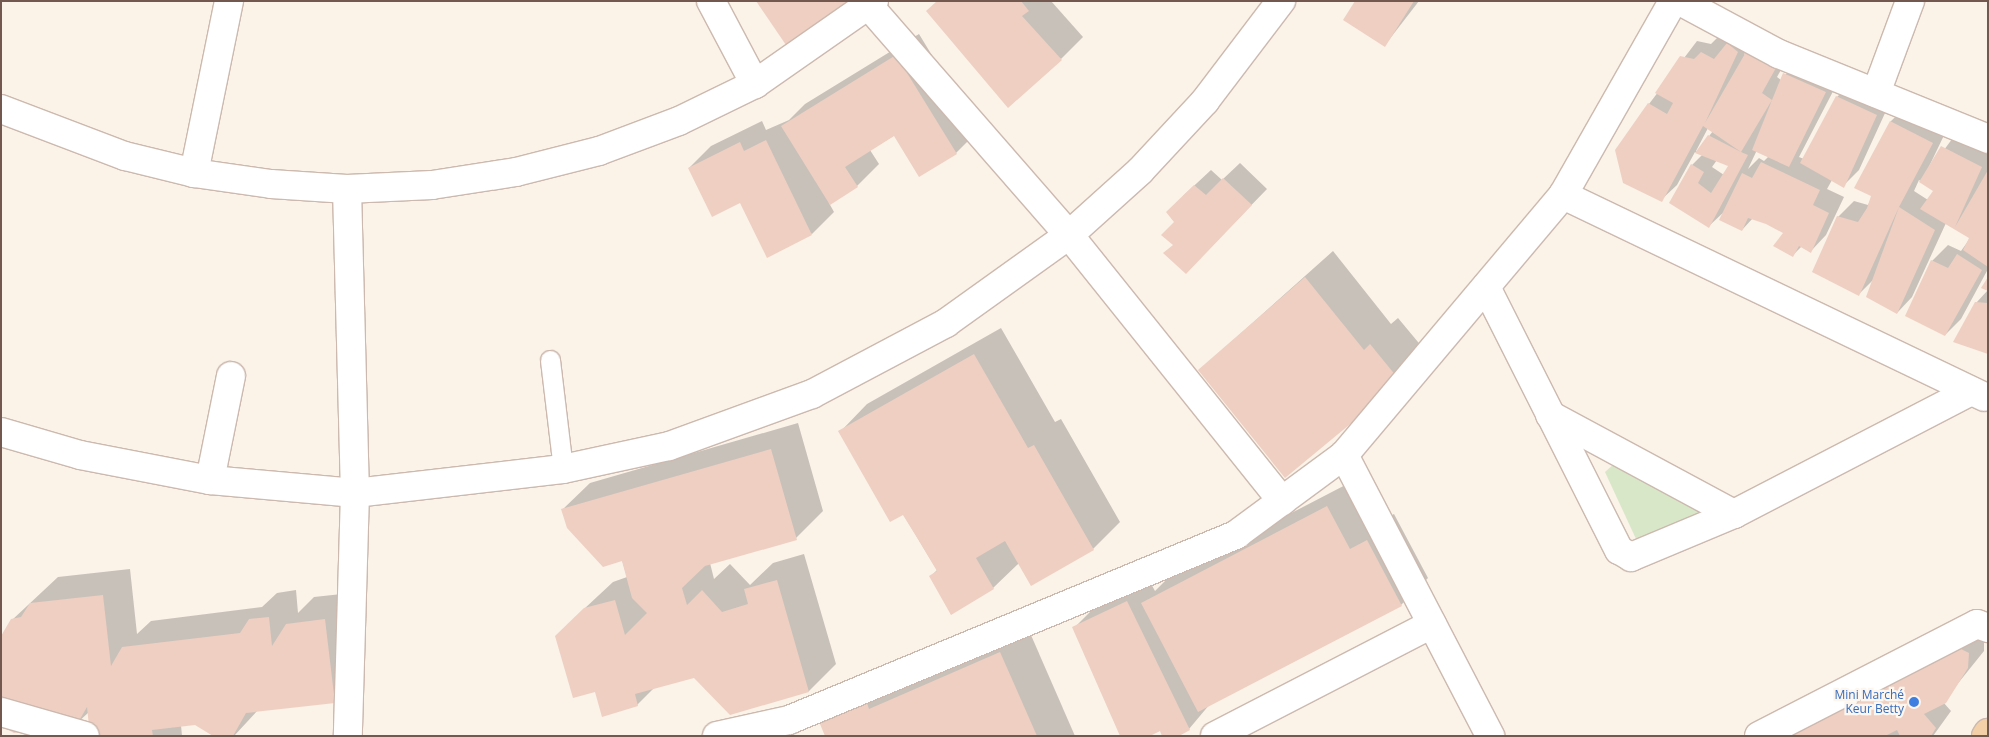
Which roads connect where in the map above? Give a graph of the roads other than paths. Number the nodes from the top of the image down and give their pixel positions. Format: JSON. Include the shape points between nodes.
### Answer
{"nodes":[{"id":1,"x":228,"y":1,"type":"edge"},
{"id":2,"x":712,"y":1,"type":"edge"},
{"id":3,"x":1281,"y":1,"type":"edge"},
{"id":4,"x":1673,"y":1,"type":"edge"},
{"id":5,"x":1680,"y":1,"type":"edge"},
{"id":6,"x":1910,"y":1,"type":"edge"},
{"id":7,"x":872,"y":4,"type":"edge"},
{"id":8,"x":754,"y":84,"type":"junction"},
{"id":9,"x":1876,"y":93,"type":"junction"},
{"id":10,"x":1,"y":109,"type":"edge"},
{"id":11,"x":1988,"y":139,"type":"edge"},
{"id":12,"x":194,"y":173,"type":"junction"},
{"id":13,"x":347,"y":188,"type":"junction"},
{"id":14,"x":1563,"y":195,"type":"junction"},
{"id":15,"x":1069,"y":235,"type":"junction"},
{"id":16,"x":1486,"y":287,"type":"junction"},
{"id":17,"x":550,"y":360,"type":"dead end"},
{"id":18,"x":231,"y":376,"type":"dead end"},
{"id":19,"x":1980,"y":395,"type":"edge"},
{"id":20,"x":1550,"y":415,"type":"junction"},
{"id":21,"x":1,"y":432,"type":"edge"},
{"id":22,"x":1344,"y":455,"type":"junction"},
{"id":23,"x":563,"y":469,"type":"junction"},
{"id":24,"x":210,"y":480,"type":"junction"},
{"id":25,"x":355,"y":493,"type":"junction"},
{"id":26,"x":1282,"y":501,"type":"junction"},
{"id":27,"x":1734,"y":514,"type":"junction"},
{"id":28,"x":1432,"y":624,"type":"junction"},
{"id":29,"x":1988,"y":628,"type":"edge"},
{"id":30,"x":1,"y":712,"type":"edge"},
{"id":31,"x":793,"y":728,"type":"edge"},
{"id":32,"x":85,"y":736,"type":"edge"},
{"id":33,"x":348,"y":736,"type":"edge"},
{"id":34,"x":717,"y":736,"type":"edge"},
{"id":35,"x":1215,"y":736,"type":"edge"},
{"id":36,"x":1490,"y":736,"type":"edge"},
{"id":37,"x":1759,"y":736,"type":"edge"}],
"edges":[{"from":1,"to":12,"type":"street"},
{"from":2,"to":8,"type":"street"},
{"from":3,"to":15,"type":"street","via":[[1205,101],[1140,171]]},
{"from":4,"to":14,"type":"street"},
{"from":5,"to":9,"type":"street","via":[[1779,54]]},
{"from":6,"to":9,"type":"street"},
{"from":7,"to":8,"type":"street"},
{"from":7,"to":15,"type":"street"},
{"from":8,"to":13,"type":"street","via":[[679,121],[599,151],[516,172],[432,185]]},
{"from":9,"to":11,"type":"street"},
{"from":10,"to":12,"type":"street","via":[[125,156]]},
{"from":12,"to":13,"type":"street","via":[[271,184]]},
{"from":13,"to":25,"type":"street"},
{"from":14,"to":16,"type":"street"},
{"from":14,"to":19,"type":"street"},
{"from":15,"to":23,"type":"street","via":[[946,323],[812,394],[669,446]]},
{"from":15,"to":26,"type":"street"},
{"from":16,"to":20,"type":"street"},
{"from":16,"to":22,"type":"street"},
{"from":17,"to":23,"type":"lane"},
{"from":18,"to":24,"type":"street"},
{"from":19,"to":27,"type":"street"},
{"from":20,"to":27,"type":"street"},
{"from":20,"to":27,"type":"street","via":[[1619,550],[1631,556]]},
{"from":21,"to":24,"type":"street","via":[[80,455]]},
{"from":22,"to":26,"type":"street"},
{"from":22,"to":28,"type":"street"},
{"from":23,"to":25,"type":"street"},
{"from":24,"to":25,"type":"street"},
{"from":25,"to":33,"type":"street"},
{"from":26,"to":31,"type":"street","via":[[1237,534]]},
{"from":28,"to":35,"type":"street"},
{"from":28,"to":36,"type":"street"},
{"from":29,"to":37,"type":"street","via":[[1977,624]]},
{"from":30,"to":32,"type":"street"},
{"from":31,"to":34,"type":"street"}]}
